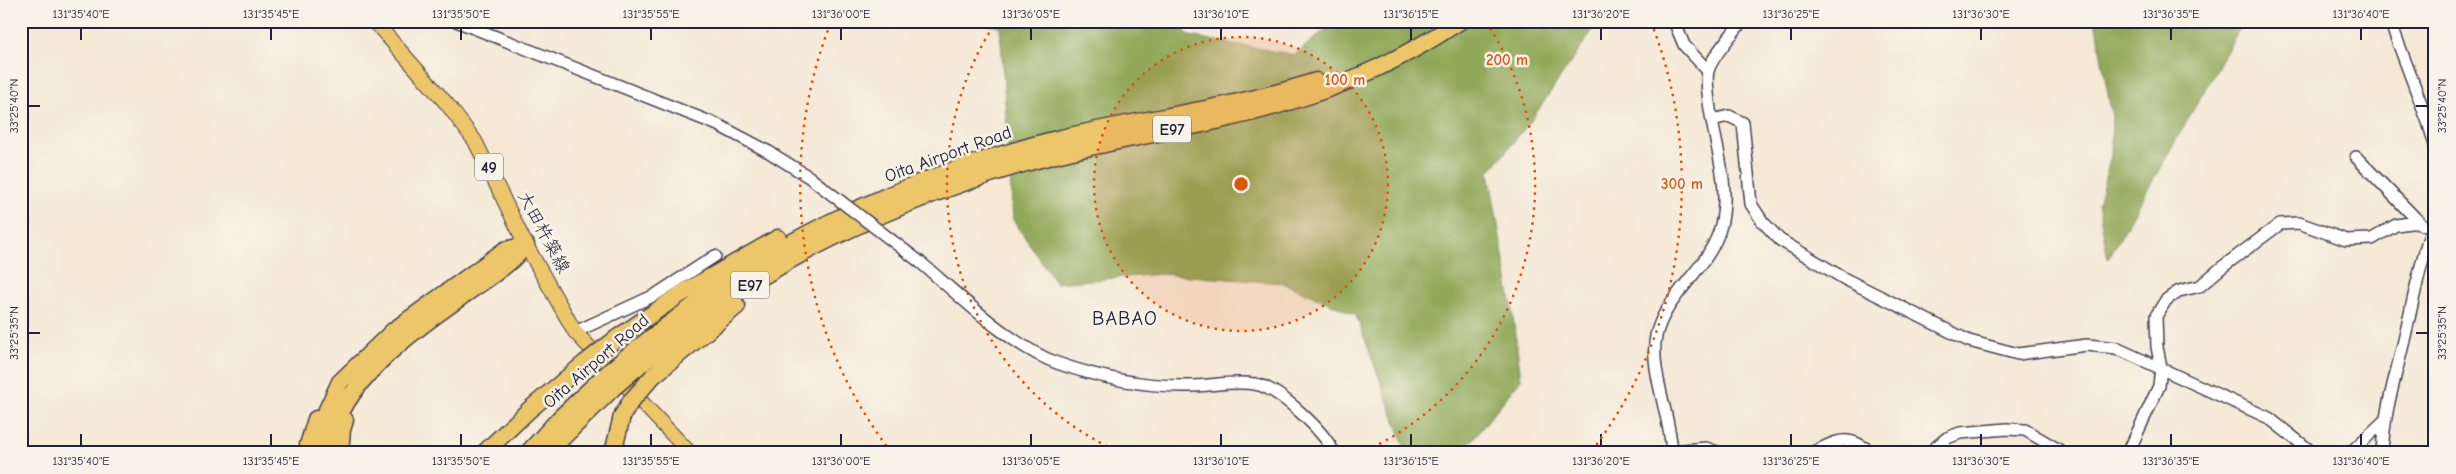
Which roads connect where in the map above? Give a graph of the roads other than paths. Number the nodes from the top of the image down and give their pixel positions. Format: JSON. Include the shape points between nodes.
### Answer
{"nodes":[{"id":1,"x":374,"y":21,"type":"edge"},
{"id":2,"x":456,"y":21,"type":"edge"},
{"id":3,"x":1446,"y":21,"type":"edge"},
{"id":4,"x":1460,"y":21,"type":"edge"},
{"id":5,"x":1674,"y":21,"type":"edge"},
{"id":6,"x":1742,"y":21,"type":"edge"},
{"id":7,"x":2390,"y":21,"type":"edge"},
{"id":8,"x":1708,"y":71,"type":"junction"},
{"id":9,"x":1712,"y":120,"type":"junction"},
{"id":10,"x":2435,"y":145,"type":"edge"},
{"id":11,"x":992,"y":157,"type":"junction"},
{"id":12,"x":2356,"y":157,"type":"dead end"},
{"id":13,"x":875,"y":217,"type":"junction"},
{"id":14,"x":2435,"y":220,"type":"edge"},
{"id":15,"x":2418,"y":222,"type":"junction"},
{"id":16,"x":2430,"y":233,"type":"junction"},
{"id":17,"x":526,"y":244,"type":"junction"},
{"id":18,"x":716,"y":256,"type":"dead end"},
{"id":19,"x":575,"y":332,"type":"junction"},
{"id":20,"x":629,"y":364,"type":"junction"},
{"id":21,"x":2161,"y":367,"type":"junction"},
{"id":22,"x":340,"y":382,"type":"junction"},
{"id":23,"x":608,"y":382,"type":"junction"},
{"id":24,"x":357,"y":384,"type":"junction"},
{"id":25,"x":2384,"y":421,"type":"junction"},
{"id":26,"x":1672,"y":452,"type":"edge"},
{"id":27,"x":307,"y":453,"type":"edge"},
{"id":28,"x":320,"y":453,"type":"edge"},
{"id":29,"x":327,"y":453,"type":"edge"},
{"id":30,"x":340,"y":453,"type":"edge"},
{"id":31,"x":484,"y":453,"type":"edge"},
{"id":32,"x":528,"y":453,"type":"edge"},
{"id":33,"x":547,"y":453,"type":"edge"},
{"id":34,"x":613,"y":453,"type":"edge"},
{"id":35,"x":690,"y":453,"type":"edge"},
{"id":36,"x":1334,"y":453,"type":"edge"},
{"id":37,"x":1720,"y":453,"type":"edge"},
{"id":38,"x":1811,"y":453,"type":"edge"},
{"id":39,"x":1878,"y":453,"type":"edge"},
{"id":40,"x":1929,"y":453,"type":"edge"},
{"id":41,"x":2064,"y":453,"type":"edge"},
{"id":42,"x":2128,"y":453,"type":"edge"},
{"id":43,"x":2313,"y":453,"type":"edge"},
{"id":44,"x":2350,"y":453,"type":"edge"},
{"id":45,"x":2382,"y":453,"type":"edge"}],
"edges":[{"from":1,"to":17,"type":"main road","name":"大田杵築線","number":"49","via":[[475,141]]},
{"from":2,"to":36,"type":"street","bridge":true,"via":[[718,125],[769,152],[920,262],[1010,336],[1035,352],[1058,363],[1159,386],[1257,384],[1276,394],[1306,418]]},
{"from":3,"to":11,"type":"highway","name":"Oita Airport Road","number":"E97","via":[[1358,67],[1309,84],[1210,109],[1058,139]]},
{"from":4,"to":13,"type":"highway","name":"Oita Airport Road","number":"E97","via":[[1384,66],[1348,82],[1288,102],[1025,163],[953,186]]},
{"from":5,"to":8,"type":"street","via":[[1684,45]]},
{"from":6,"to":8,"type":"street"},
{"from":7,"to":10,"type":"street"},
{"from":8,"to":9,"type":"street"},
{"from":9,"to":21,"type":"street","via":[[1729,116],[1743,123],[1751,204],[1762,221],[1780,240],[1845,279],[1969,341],[2018,354],[2088,344],[2116,348]]},
{"from":9,"to":26,"type":"street","via":[[1726,201],[1720,228],[1712,248],[1664,316],[1656,336],[1655,356]]},
{"from":11,"to":20,"type":"highway","name":"Oita Airport Road","number":"E97","via":[[897,192],[776,251],[700,300]]},
{"from":11,"to":31,"type":"highway","bridge":true,"via":[[870,196],[804,225],[704,280],[617,338],[529,410]]},
{"from":12,"to":15,"type":"street"},
{"from":13,"to":20,"type":"highway","name":"Oita Airport Road","number":"E97","via":[[746,287]]},
{"from":13,"to":34,"type":"highway","bridge":true,"via":[[750,296],[653,376],[622,416]]},
{"from":14,"to":16,"type":"street"},
{"from":15,"to":16,"type":"street"},
{"from":15,"to":21,"type":"street","via":[[2396,225],[2372,239],[2346,240],[2299,222],[2280,224],[2200,286],[2179,290],[2166,300],[2156,316],[2156,348]]},
{"from":16,"to":25,"type":"street"},
{"from":17,"to":19,"type":"main road","name":"大田杵築線","number":"49"},
{"from":17,"to":22,"type":"highway","via":[[505,250],[394,332]]},
{"from":17,"to":24,"type":"highway","via":[[513,260],[438,313]]},
{"from":18,"to":19,"type":"street","via":[[655,295]]},
{"from":19,"to":35,"type":"main road","name":"大田杵築線","number":"49"},
{"from":20,"to":23,"type":"highway","name":"Oita Airport Road","number":"E97","bridge":true},
{"from":21,"to":42,"type":"street","via":[[2159,386]]},
{"from":21,"to":43,"type":"street","via":[[2269,418]]},
{"from":22,"to":27,"type":"highway","via":[[326,399],[316,420]]},
{"from":22,"to":28,"type":"highway","via":[[324,416]]},
{"from":23,"to":32,"type":"highway","name":"Oita Airport Road","number":"E97","via":[[560,418]]},
{"from":23,"to":33,"type":"highway","name":"Oita Airport Road","number":"E97"},
{"from":24,"to":29,"type":"highway","via":[[332,428]]},
{"from":24,"to":30,"type":"highway","via":[[342,430]]},
{"from":25,"to":44,"type":"street"},
{"from":25,"to":45,"type":"street"},
{"from":26,"to":37,"type":"street","via":[[1706,448]]},
{"from":38,"to":39,"type":"street","via":[[1835,442],[1852,441]]},
{"from":40,"to":41,"type":"street","via":[[1947,438],[2007,429],[2024,430]]}]}
